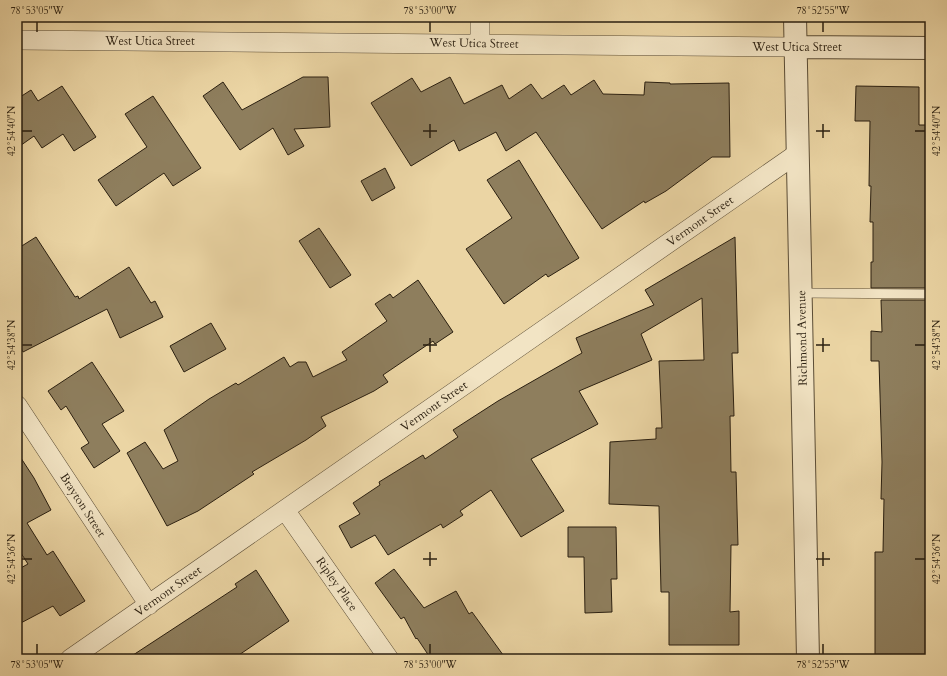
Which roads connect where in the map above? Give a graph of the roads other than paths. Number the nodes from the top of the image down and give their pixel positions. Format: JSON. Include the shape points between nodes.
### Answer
{"nodes":[{"id":1,"x":480,"y":17,"type":"edge"},
{"id":2,"x":795,"y":17,"type":"edge"},
{"id":3,"x":17,"y":40,"type":"edge"},
{"id":4,"x":480,"y":43,"type":"junction"},
{"id":5,"x":796,"y":47,"type":"junction"},
{"id":6,"x":930,"y":48,"type":"edge"},
{"id":7,"x":798,"y":153,"type":"junction"},
{"id":8,"x":801,"y":293,"type":"junction"},
{"id":9,"x":930,"y":294,"type":"edge"},
{"id":10,"x":17,"y":405,"type":"edge"},
{"id":11,"x":285,"y":510,"type":"junction"},
{"id":12,"x":149,"y":604,"type":"junction"},
{"id":13,"x":70,"y":659,"type":"edge"},
{"id":14,"x":389,"y":659,"type":"edge"},
{"id":15,"x":808,"y":659,"type":"edge"}],
"edges":[{"from":1,"to":4,"type":"street"},
{"from":2,"to":5,"type":"street","name":"Richmond Avenue"},
{"from":3,"to":4,"type":"street","name":"West Utica Street"},
{"from":4,"to":5,"type":"street","name":"West Utica Street"},
{"from":5,"to":6,"type":"street","name":"West Utica Street"},
{"from":5,"to":7,"type":"street","name":"Richmond Avenue"},
{"from":7,"to":8,"type":"street","name":"Richmond Avenue"},
{"from":7,"to":11,"type":"street","name":"Vermont Street"},
{"from":8,"to":9,"type":"lane"},
{"from":8,"to":15,"type":"street","name":"Richmond Avenue"},
{"from":10,"to":12,"type":"street","name":"Brayton Street"},
{"from":11,"to":12,"type":"street","name":"Vermont Street"},
{"from":11,"to":14,"type":"street","name":"Ripley Place"},
{"from":12,"to":13,"type":"street","name":"Vermont Street"}]}
